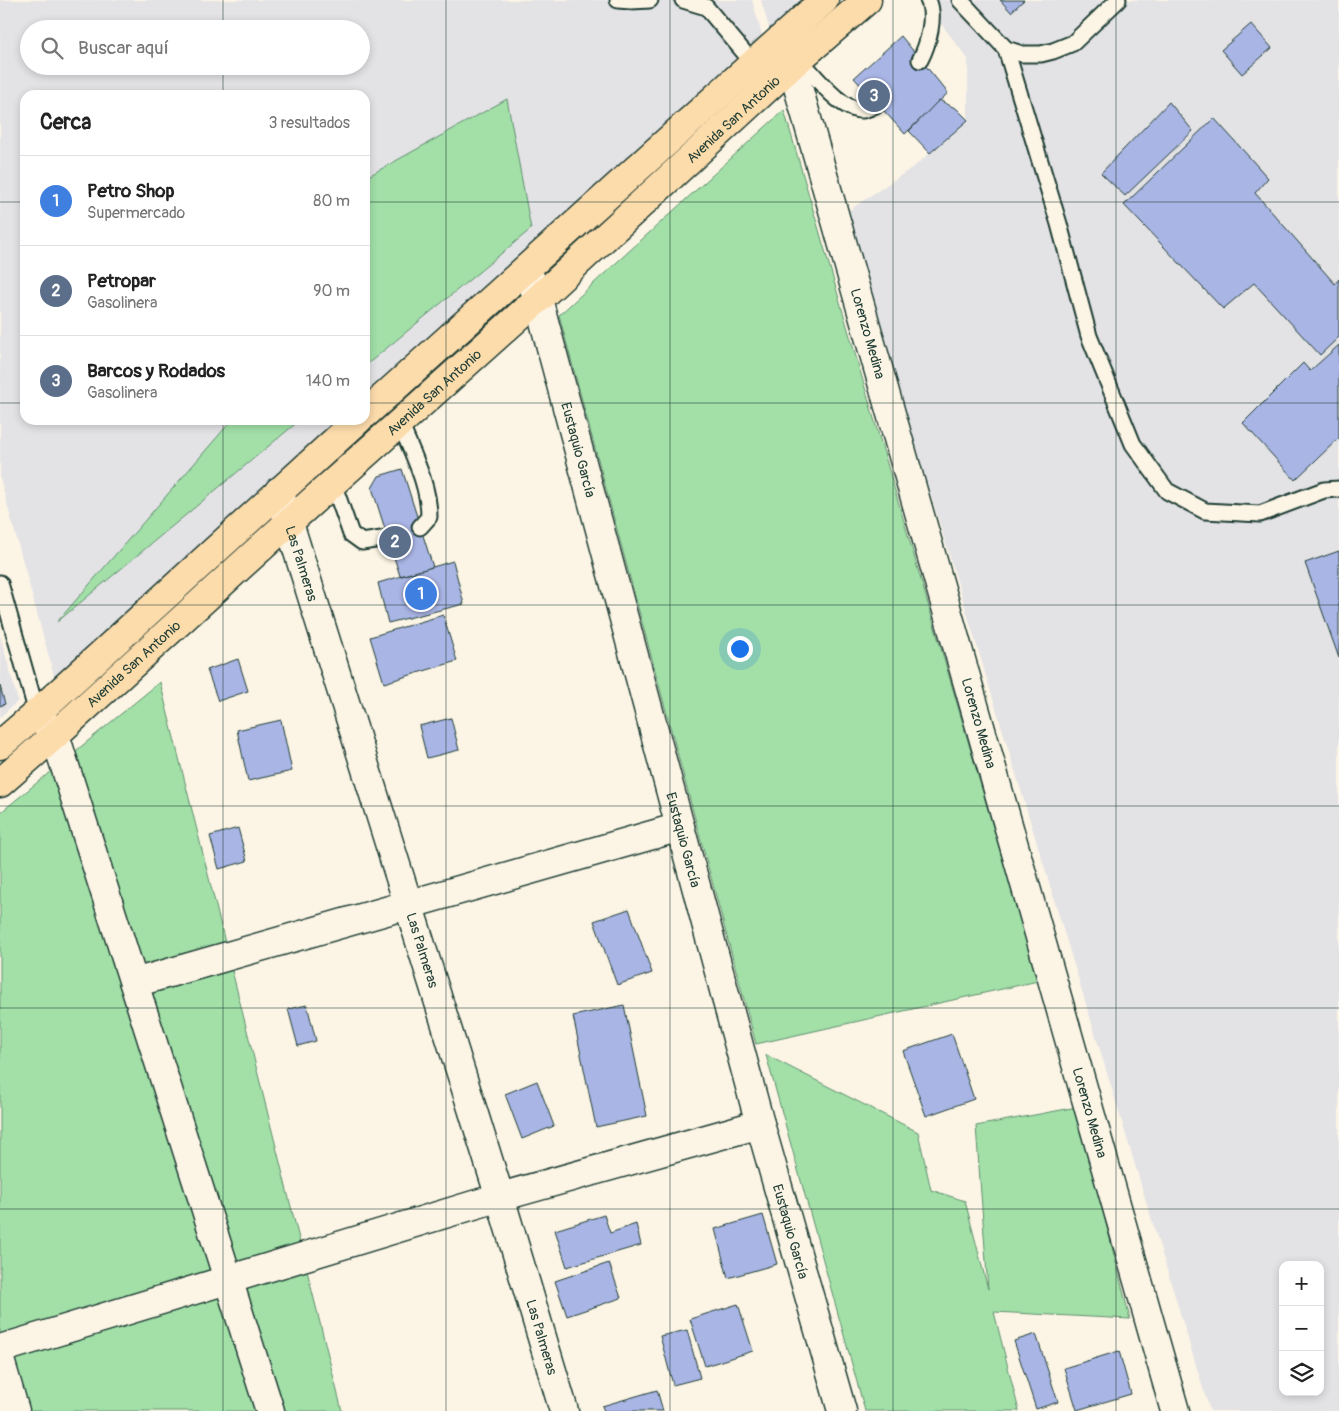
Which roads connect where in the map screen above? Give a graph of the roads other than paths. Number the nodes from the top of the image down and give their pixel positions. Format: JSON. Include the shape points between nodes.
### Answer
{"nodes":[{"id":1,"x":618,"y":0,"type":"edge"},
{"id":2,"x":650,"y":0,"type":"edge"},
{"id":3,"x":682,"y":0,"type":"edge"},
{"id":4,"x":824,"y":0,"type":"edge"},
{"id":5,"x":867,"y":0,"type":"edge"},
{"id":6,"x":928,"y":0,"type":"edge"},
{"id":7,"x":960,"y":0,"type":"edge"},
{"id":8,"x":1118,"y":0,"type":"edge"},
{"id":9,"x":783,"y":36,"type":"junction"},
{"id":10,"x":1006,"y":50,"type":"junction"},
{"id":11,"x":920,"y":60,"type":"dead end"},
{"id":12,"x":796,"y":62,"type":"junction"},
{"id":13,"x":753,"y":63,"type":"junction"},
{"id":14,"x":878,"y":104,"type":"dead end"},
{"id":15,"x":527,"y":269,"type":"junction"},
{"id":16,"x":538,"y":299,"type":"junction"},
{"id":17,"x":370,"y":410,"type":"edge"},
{"id":18,"x":400,"y":423,"type":"junction"},
{"id":19,"x":352,"y":425,"type":"edge"},
{"id":20,"x":332,"y":483,"type":"junction"},
{"id":21,"x":1339,"y":489,"type":"edge"},
{"id":22,"x":279,"y":491,"type":"junction"},
{"id":23,"x":288,"y":523,"type":"junction"},
{"id":24,"x":420,"y":527,"type":"dead end"},
{"id":25,"x":388,"y":538,"type":"dead end"},
{"id":26,"x":0,"y":583,"type":"edge"},
{"id":27,"x":37,"y":713,"type":"junction"},
{"id":28,"x":55,"y":735,"type":"junction"},
{"id":29,"x":0,"y":745,"type":"edge"},
{"id":30,"x":0,"y":783,"type":"edge"},
{"id":31,"x":680,"y":827,"type":"junction"},
{"id":32,"x":408,"y":905,"type":"junction"},
{"id":33,"x":134,"y":982,"type":"junction"},
{"id":34,"x":760,"y":1124,"type":"junction"},
{"id":35,"x":500,"y":1197,"type":"junction"},
{"id":36,"x":228,"y":1280,"type":"junction"},
{"id":37,"x":0,"y":1349,"type":"edge"},
{"id":38,"x":0,"y":1360,"type":"edge"},
{"id":39,"x":15,"y":1411,"type":"edge"},
{"id":40,"x":270,"y":1411,"type":"edge"},
{"id":41,"x":564,"y":1411,"type":"edge"},
{"id":42,"x":842,"y":1411,"type":"edge"},
{"id":43,"x":1175,"y":1411,"type":"edge"}],
"edges":[{"from":1,"to":2,"type":"lane"},
{"from":3,"to":13,"type":"lane","via":[[706,7]]},
{"from":4,"to":9,"type":"main road","name":"Avenida San Antonio"},
{"from":5,"to":12,"type":"main road","name":"Avenida San Antonio"},
{"from":6,"to":11,"type":"lane","via":[[932,8],[931,18],[926,49]]},
{"from":7,"to":10,"type":"lane"},
{"from":8,"to":10,"type":"lane","via":[[1073,43],[1041,54]]},
{"from":9,"to":12,"type":"street","name":"Lorenzo Medina"},
{"from":9,"to":13,"type":"main road","name":"Avenida San Antonio"},
{"from":10,"to":21,"type":"lane","via":[[1089,336],[1133,444],[1167,492],[1205,511],[1260,514],[1324,490]]},
{"from":12,"to":14,"type":"lane","via":[[836,99],[850,107],[862,110]]},
{"from":12,"to":16,"type":"main road","name":"Avenida San Antonio"},
{"from":12,"to":43,"type":"street","name":"Lorenzo Medina"},
{"from":13,"to":15,"type":"main road","name":"Avenida San Antonio"},
{"from":15,"to":16,"type":"street","name":"Eustaquio García"},
{"from":15,"to":17,"type":"main road","name":"Avenida San Antonio"},
{"from":16,"to":18,"type":"main road","name":"Avenida San Antonio"},
{"from":16,"to":31,"type":"street","name":"Eustaquio García"},
{"from":18,"to":20,"type":"main road","name":"Avenida San Antonio"},
{"from":18,"to":24,"type":"lane","via":[[420,470],[429,503],[429,517]]},
{"from":19,"to":22,"type":"main road","name":"Avenida San Antonio"},
{"from":20,"to":23,"type":"main road","name":"Avenida San Antonio"},
{"from":20,"to":25,"type":"lane","via":[[351,534],[362,542]]},
{"from":22,"to":23,"type":"street","name":"Las Palmeras"},
{"from":22,"to":27,"type":"main road","name":"Avenida San Antonio"},
{"from":23,"to":28,"type":"main road","name":"Avenida San Antonio"},
{"from":23,"to":32,"type":"street","name":"Las Palmeras"},
{"from":26,"to":27,"type":"lane"},
{"from":27,"to":28,"type":"street"},
{"from":27,"to":29,"type":"main road","name":"Avenida San Antonio"},
{"from":28,"to":30,"type":"main road","name":"Avenida San Antonio"},
{"from":28,"to":33,"type":"street"},
{"from":31,"to":32,"type":"street"},
{"from":31,"to":34,"type":"street","name":"Eustaquio García"},
{"from":32,"to":33,"type":"street"},
{"from":32,"to":35,"type":"street","name":"Las Palmeras"},
{"from":33,"to":36,"type":"street"},
{"from":34,"to":35,"type":"street"},
{"from":34,"to":42,"type":"street","name":"Eustaquio García"},
{"from":35,"to":36,"type":"street"},
{"from":35,"to":41,"type":"street","name":"Las Palmeras"},
{"from":36,"to":37,"type":"street"},
{"from":36,"to":40,"type":"street"},
{"from":38,"to":39,"type":"street"}]}
